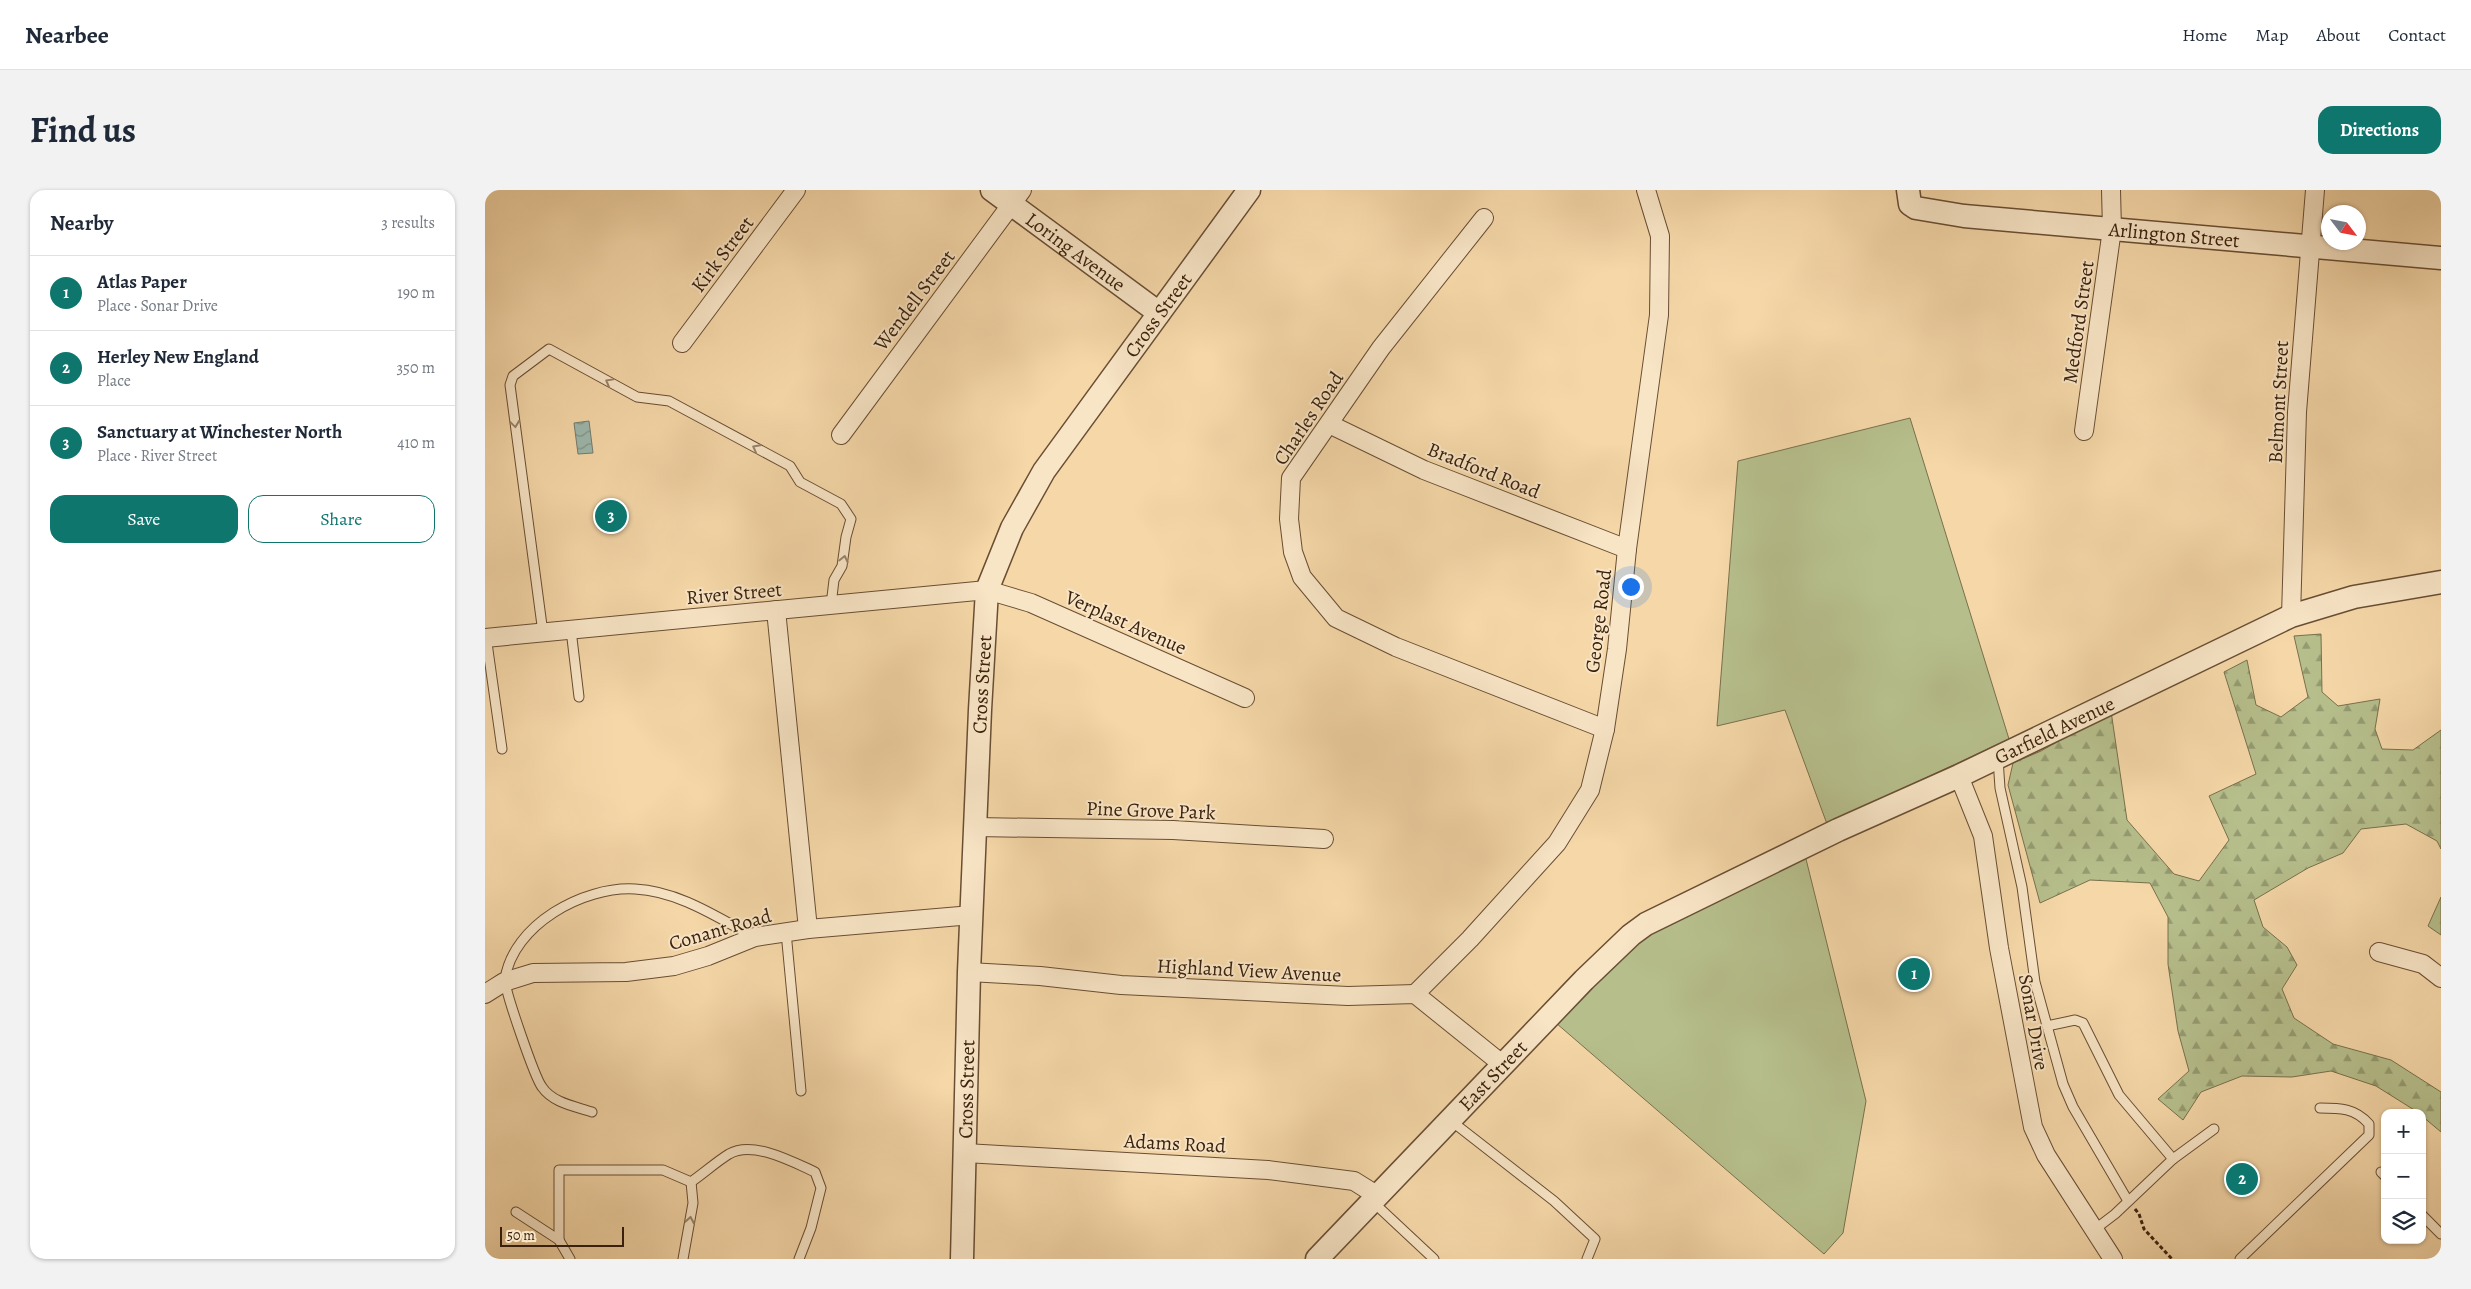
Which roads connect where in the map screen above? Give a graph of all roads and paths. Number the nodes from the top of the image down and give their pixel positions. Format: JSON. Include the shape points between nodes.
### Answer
{"nodes":[{"id":1,"x":796,"y":190,"type":"edge"},
{"id":2,"x":992,"y":190,"type":"edge"},
{"id":3,"x":1249,"y":190,"type":"edge"},
{"id":4,"x":1646,"y":190,"type":"edge"},
{"id":5,"x":2111,"y":190,"type":"edge"},
{"id":6,"x":2315,"y":190,"type":"edge"},
{"id":7,"x":1017,"y":197,"type":"edge"},
{"id":8,"x":1909,"y":197,"type":"edge"},
{"id":9,"x":1484,"y":218,"type":"dead end"},
{"id":10,"x":2112,"y":229,"type":"junction"},
{"id":11,"x":2311,"y":245,"type":"junction"},
{"id":12,"x":2441,"y":258,"type":"edge"},
{"id":13,"x":1159,"y":313,"type":"junction"},
{"id":14,"x":682,"y":343,"type":"dead end"},
{"id":15,"x":1329,"y":424,"type":"junction"},
{"id":16,"x":2085,"y":431,"type":"dead end"},
{"id":17,"x":841,"y":435,"type":"dead end"},
{"id":18,"x":1627,"y":549,"type":"junction"},
{"id":19,"x":2441,"y":582,"type":"edge"},
{"id":20,"x":987,"y":590,"type":"junction"},
{"id":21,"x":831,"y":605,"type":"junction"},
{"id":22,"x":777,"y":610,"type":"junction"},
{"id":23,"x":2291,"y":616,"type":"junction"},
{"id":24,"x":571,"y":630,"type":"junction"},
{"id":25,"x":543,"y":633,"type":"junction"},
{"id":26,"x":486,"y":637,"type":"edge"},
{"id":27,"x":579,"y":697,"type":"dead end"},
{"id":28,"x":1245,"y":698,"type":"dead end"},
{"id":29,"x":1605,"y":729,"type":"junction"},
{"id":30,"x":501,"y":749,"type":"dead end"},
{"id":31,"x":1998,"y":757,"type":"junction"},
{"id":32,"x":1959,"y":776,"type":"junction"},
{"id":33,"x":976,"y":827,"type":"junction"},
{"id":34,"x":1324,"y":839,"type":"dead end"},
{"id":35,"x":1679,"y":907,"type":"joint"},
{"id":36,"x":972,"y":915,"type":"junction"},
{"id":37,"x":808,"y":929,"type":"junction"},
{"id":38,"x":787,"y":932,"type":"junction"},
{"id":39,"x":755,"y":938,"type":"junction"},
{"id":40,"x":2379,"y":952,"type":"dead end"},
{"id":41,"x":969,"y":972,"type":"junction"},
{"id":42,"x":2441,"y":978,"type":"edge"},
{"id":43,"x":504,"y":982,"type":"junction"},
{"id":44,"x":485,"y":994,"type":"edge"},
{"id":45,"x":1415,"y":994,"type":"junction"},
{"id":46,"x":2047,"y":1026,"type":"junction"},
{"id":47,"x":1502,"y":1064,"type":"junction"},
{"id":48,"x":801,"y":1091,"type":"dead end"},
{"id":49,"x":2320,"y":1108,"type":"dead end"},
{"id":50,"x":592,"y":1112,"type":"dead end"},
{"id":51,"x":1450,"y":1120,"type":"junction"},
{"id":52,"x":2214,"y":1129,"type":"dead end"},
{"id":53,"x":965,"y":1153,"type":"junction"},
{"id":54,"x":2173,"y":1159,"type":"junction"},
{"id":55,"x":691,"y":1182,"type":"junction"},
{"id":56,"x":1376,"y":1199,"type":"junction"},
{"id":57,"x":2128,"y":1201,"type":"junction"},
{"id":58,"x":516,"y":1212,"type":"dead end"},
{"id":59,"x":2426,"y":1219,"type":"edge"},
{"id":60,"x":2094,"y":1230,"type":"junction"},
{"id":61,"x":2441,"y":1234,"type":"edge"},
{"id":62,"x":559,"y":1240,"type":"junction"},
{"id":63,"x":570,"y":1259,"type":"edge"},
{"id":64,"x":683,"y":1259,"type":"edge"},
{"id":65,"x":799,"y":1259,"type":"edge"},
{"id":66,"x":962,"y":1259,"type":"edge"},
{"id":67,"x":1317,"y":1259,"type":"edge"},
{"id":68,"x":1434,"y":1259,"type":"edge"},
{"id":69,"x":1587,"y":1259,"type":"edge"},
{"id":70,"x":2113,"y":1259,"type":"edge"},
{"id":71,"x":2172,"y":1259,"type":"edge"},
{"id":72,"x":2240,"y":1259,"type":"edge"}],
"edges":[{"from":1,"to":14,"type":"street","name":"Kirk Street"},
{"from":2,"to":7,"type":"street","name":"Loring Avenue"},
{"from":3,"to":13,"type":"street","name":"Cross Street"},
{"from":4,"to":18,"type":"street","name":"George Road","via":[[1660,236],[1659,315]]},
{"from":5,"to":10,"type":"street","name":"Medford Street"},
{"from":6,"to":11,"type":"street","name":"Belmont Street"},
{"from":7,"to":13,"type":"street","name":"Loring Avenue"},
{"from":7,"to":17,"type":"street","name":"Wendell Street"},
{"from":8,"to":10,"type":"street","name":"Arlington Street","via":[[1916,208],[1964,216]]},
{"from":9,"to":15,"type":"street","name":"Charles Road","via":[[1381,348]]},
{"from":10,"to":11,"type":"street","name":"Arlington Street"},
{"from":10,"to":16,"type":"street","name":"Medford Street"},
{"from":11,"to":12,"type":"street","name":"Arlington Street"},
{"from":11,"to":23,"type":"street","name":"Belmont Street","via":[[2297,412]]},
{"from":13,"to":20,"type":"street","name":"Cross Street","via":[[1044,471],[1012,528]]},
{"from":15,"to":18,"type":"street","name":"Bradford Road","via":[[1424,470]]},
{"from":15,"to":29,"type":"street","name":"Charles Road","via":[[1291,478],[1289,519],[1293,552],[1302,577],[1336,618],[1404,651]]},
{"from":18,"to":29,"type":"street","name":"George Road"},
{"from":19,"to":23,"type":"street","name":"Garfield Avenue","via":[[2354,597]]},
{"from":20,"to":21,"type":"street","name":"River Street"},
{"from":20,"to":28,"type":"street","name":"Verplast Avenue","via":[[1031,603]]},
{"from":20,"to":33,"type":"street","name":"Cross Street"},
{"from":21,"to":22,"type":"street","name":"River Street"},
{"from":21,"to":25,"type":"lane","one_way":true,"via":[[833,580],[842,566],[851,518],[841,504],[800,482],[790,466],[686,410],[669,401],[637,397],[549,349],[513,376],[510,385]]},
{"from":22,"to":24,"type":"street","name":"River Street"},
{"from":22,"to":37,"type":"street"},
{"from":23,"to":31,"type":"street","name":"Garfield Avenue"},
{"from":24,"to":25,"type":"street","name":"River Street"},
{"from":24,"to":27,"type":"lane"},
{"from":25,"to":26,"type":"street","name":"River Street"},
{"from":26,"to":30,"type":"lane"},
{"from":29,"to":45,"type":"street","name":"George Road","via":[[1591,790],[1557,843]]},
{"from":31,"to":32,"type":"street","name":"Garfield Avenue"},
{"from":31,"to":46,"type":"lane","via":[[2000,788],[2022,887],[2035,982]]},
{"from":32,"to":35,"type":"street","name":"Garfield Avenue"},
{"from":32,"to":60,"type":"street","name":"Sonar Drive","via":[[1983,836],[1999,948],[2033,1127],[2041,1146]]},
{"from":33,"to":34,"type":"street","name":"Pine Grove Park","via":[[1173,830]]},
{"from":33,"to":36,"type":"street","name":"Cross Street"},
{"from":35,"to":47,"type":"street","name":"East Street","via":[[1646,924],[1631,936]]},
{"from":36,"to":37,"type":"street","name":"Conant Road"},
{"from":36,"to":41,"type":"street","name":"Cross Street"},
{"from":37,"to":38,"type":"street","name":"Conant Road"},
{"from":38,"to":39,"type":"street","name":"Conant Road"},
{"from":38,"to":48,"type":"lane"},
{"from":39,"to":43,"type":"street","name":"Conant Road","via":[[674,966],[626,972],[533,973]]},
{"from":39,"to":43,"type":"lane","via":[[665,894],[635,889],[603,890],[572,900],[547,917],[511,958]]},
{"from":40,"to":42,"type":"street","via":[[2421,964]]},
{"from":41,"to":45,"type":"street","name":"Highland View Avenue","via":[[1131,986],[1348,996]]},
{"from":41,"to":53,"type":"street","name":"Cross Street"},
{"from":43,"to":44,"type":"street","name":"Conant Road"},
{"from":43,"to":50,"type":"lane","via":[[541,1087],[557,1100]]},
{"from":45,"to":47,"type":"street"},
{"from":46,"to":54,"type":"lane","via":[[2075,1020],[2083,1023],[2119,1094]]},
{"from":46,"to":57,"type":"lane","via":[[2067,1096]]},
{"from":47,"to":51,"type":"street","name":"East Street"},
{"from":49,"to":72,"type":"lane","via":[[2347,1109],[2357,1113],[2369,1124],[2369,1135]]},
{"from":51,"to":56,"type":"street","name":"East Street"},
{"from":51,"to":69,"type":"lane","via":[[1554,1201],[1595,1239]]},
{"from":52,"to":54,"type":"lane"},
{"from":53,"to":56,"type":"street","name":"Adams Road","via":[[1268,1170],[1354,1181]]},
{"from":53,"to":66,"type":"street","name":"Cross Street"},
{"from":54,"to":57,"type":"lane"},
{"from":55,"to":62,"type":"lane","via":[[663,1170],[559,1170]]},
{"from":64,"to":55,"type":"lane","one_way":true,"via":[[693,1203]]},
{"from":55,"to":65,"type":"lane","via":[[731,1153],[757,1150],[815,1172],[821,1188]]},
{"from":56,"to":67,"type":"street","name":"East Street"},
{"from":56,"to":68,"type":"lane"},
{"from":57,"to":60,"type":"lane"},
{"from":57,"to":71,"type":"path","via":[[2139,1214],[2144,1229]]},
{"from":58,"to":62,"type":"lane"},
{"from":59,"to":61,"type":"lane"},
{"from":60,"to":70,"type":"street","name":"Sonar Drive"},
{"from":62,"to":63,"type":"lane"}]}
